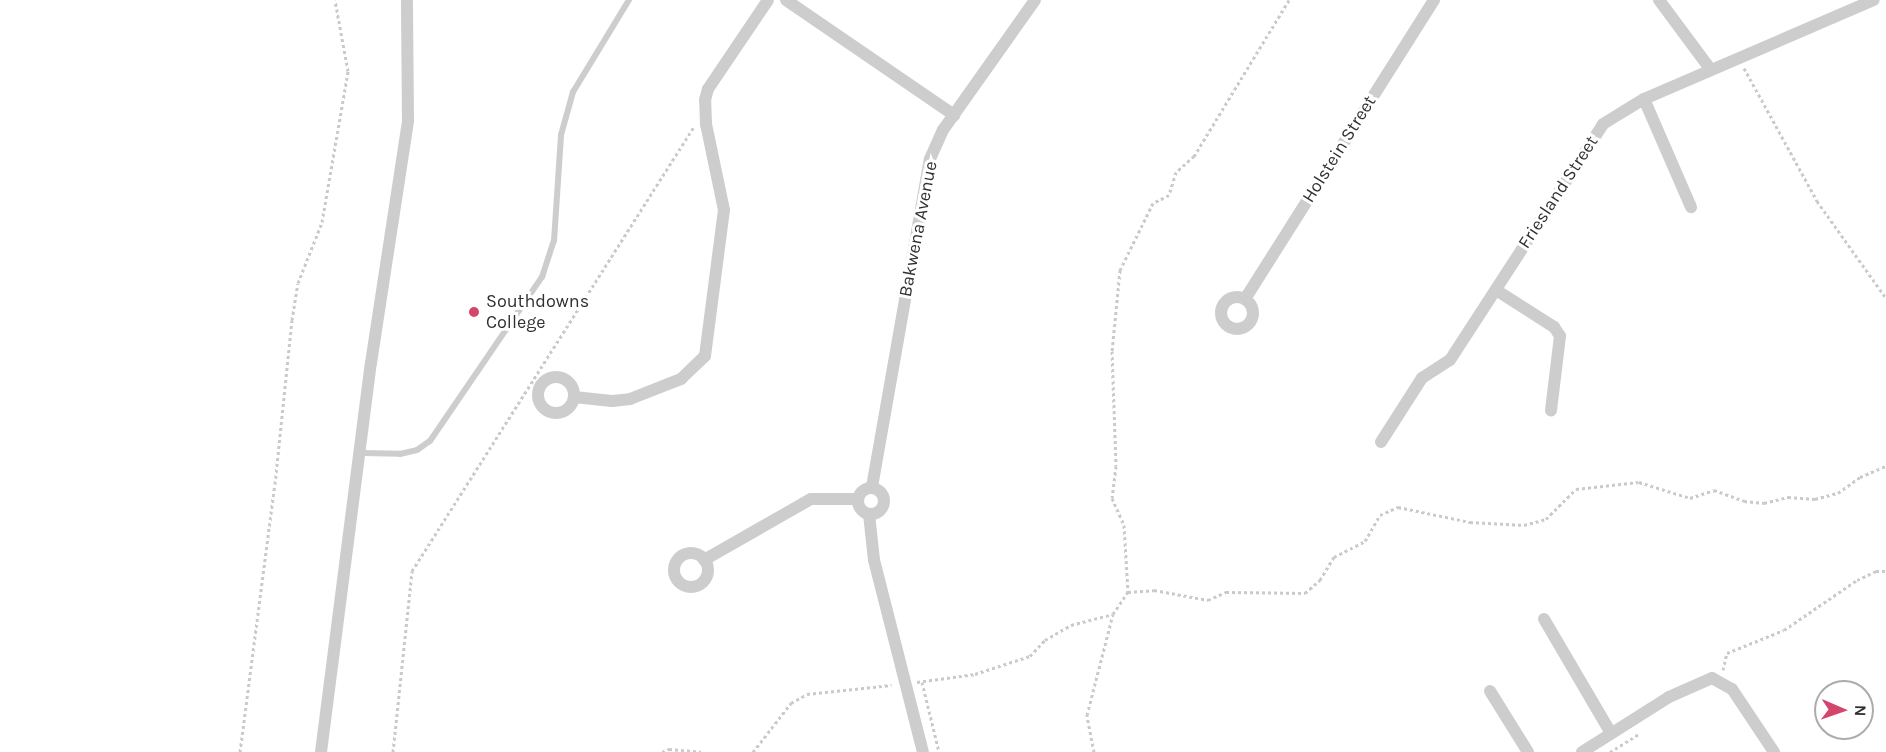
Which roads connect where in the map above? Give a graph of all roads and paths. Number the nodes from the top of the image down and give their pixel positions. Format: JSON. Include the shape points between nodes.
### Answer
{"nodes":[{"id":1,"x":335,"y":0,"type":"edge"},
{"id":2,"x":407,"y":0,"type":"edge"},
{"id":3,"x":629,"y":0,"type":"edge"},
{"id":4,"x":768,"y":0,"type":"edge"},
{"id":5,"x":786,"y":0,"type":"edge"},
{"id":6,"x":1035,"y":0,"type":"edge"},
{"id":7,"x":1289,"y":0,"type":"edge"},
{"id":8,"x":1434,"y":0,"type":"edge"},
{"id":9,"x":1659,"y":0,"type":"edge"},
{"id":10,"x":1874,"y":0,"type":"edge"},
{"id":11,"x":1739,"y":58,"type":"junction"},
{"id":12,"x":1711,"y":70,"type":"junction"},
{"id":13,"x":1644,"y":99,"type":"junction"},
{"id":14,"x":704,"y":111,"type":"junction"},
{"id":15,"x":954,"y":116,"type":"junction"},
{"id":16,"x":1691,"y":207,"type":"dead end"},
{"id":17,"x":1496,"y":290,"type":"junction"},
{"id":18,"x":1886,"y":298,"type":"edge"},
{"id":19,"x":1245,"y":299,"type":"dead end"},
{"id":20,"x":574,"y":397,"type":"dead end"},
{"id":21,"x":1551,"y":411,"type":"dead end"},
{"id":22,"x":1382,"y":441,"type":"dead end"},
{"id":23,"x":361,"y":453,"type":"junction"},
{"id":24,"x":1886,"y":466,"type":"edge"},
{"id":25,"x":872,"y":487,"type":"junction"},
{"id":26,"x":857,"y":499,"type":"junction"},
{"id":27,"x":869,"y":514,"type":"junction"},
{"id":28,"x":705,"y":561,"type":"dead end"},
{"id":29,"x":1886,"y":571,"type":"edge"},
{"id":30,"x":1128,"y":592,"type":"junction"},
{"id":31,"x":1113,"y":614,"type":"junction"},
{"id":32,"x":1544,"y":619,"type":"dead end"},
{"id":33,"x":1721,"y":681,"type":"junction"},
{"id":34,"x":922,"y":682,"type":"junction"},
{"id":35,"x":905,"y":684,"type":"junction"},
{"id":36,"x":1490,"y":691,"type":"dead end"},
{"id":37,"x":1611,"y":733,"type":"junction"},
{"id":38,"x":240,"y":752,"type":"edge"},
{"id":39,"x":321,"y":752,"type":"edge"},
{"id":40,"x":393,"y":752,"type":"edge"},
{"id":41,"x":662,"y":752,"type":"edge"},
{"id":42,"x":701,"y":752,"type":"edge"},
{"id":43,"x":753,"y":752,"type":"edge"},
{"id":44,"x":923,"y":752,"type":"edge"},
{"id":45,"x":939,"y":752,"type":"edge"},
{"id":46,"x":1094,"y":752,"type":"edge"},
{"id":47,"x":1528,"y":752,"type":"edge"},
{"id":48,"x":1582,"y":752,"type":"edge"},
{"id":49,"x":1774,"y":752,"type":"edge"}],
"edges":[{"from":1,"to":38,"type":"path","via":[[348,71],[322,222],[298,283],[292,320]]},
{"from":2,"to":23,"type":"street","via":[[408,121],[387,245]]},
{"from":3,"to":23,"type":"lane","via":[[573,92],[559,151],[554,241],[542,277],[430,441],[417,450],[400,454]]},
{"from":4,"to":14,"type":"street","via":[[708,89]]},
{"from":5,"to":15,"type":"street"},
{"from":6,"to":15,"type":"street","name":"Bakwena Avenue"},
{"from":7,"to":30,"type":"path","via":[[1194,156],[1176,172],[1169,195],[1153,203],[1120,270],[1112,351],[1116,466],[1112,498],[1124,525]]},
{"from":8,"to":19,"type":"street","name":"Holstein Street"},
{"from":9,"to":12,"type":"street"},
{"from":10,"to":11,"type":"street","name":"Friesland Street"},
{"from":11,"to":12,"type":"street","name":"Friesland Street"},
{"from":11,"to":18,"type":"path","via":[[1817,201]]},
{"from":12,"to":13,"type":"street","name":"Friesland Street"},
{"from":13,"to":16,"type":"street"},
{"from":13,"to":17,"type":"street","name":"Friesland Street","via":[[1615,114],[1591,138]]},
{"from":14,"to":20,"type":"street","via":[[724,210],[705,356],[681,379],[630,399]]},
{"from":14,"to":40,"type":"path","via":[[412,571]]},
{"from":15,"to":25,"type":"street","name":"Bakwena Avenue","via":[[935,146],[926,174]]},
{"from":17,"to":21,"type":"street","via":[[1554,327],[1560,336]]},
{"from":17,"to":22,"type":"street","name":"Friesland Street","via":[[1450,360],[1422,378]]},
{"from":23,"to":39,"type":"street"},
{"from":24,"to":30,"type":"path","via":[[1860,477],[1838,494],[1815,499],[1788,497],[1764,503],[1744,501],[1714,490],[1690,498],[1639,482],[1576,489],[1546,519],[1524,525],[1470,522],[1398,507],[1380,515],[1365,542],[1334,557],[1320,580],[1305,593],[1226,592],[1208,600],[1154,590]]},
{"from":25,"to":26,"type":"street","via":[[862,490]]},
{"from":25,"to":27,"type":"street","via":[[882,494],[883,504],[878,512]]},
{"from":26,"to":27,"type":"street","via":[[860,508]]},
{"from":26,"to":28,"type":"street","via":[[811,499]]},
{"from":27,"to":35,"type":"street","via":[[874,560]]},
{"from":29,"to":33,"type":"path","via":[[1857,580],[1784,630],[1727,653]]},
{"from":30,"to":31,"type":"path"},
{"from":31,"to":34,"type":"path","via":[[1071,625],[1045,640],[1030,656],[1003,667]]},
{"from":31,"to":46,"type":"path","via":[[1087,715]]},
{"from":32,"to":37,"type":"street"},
{"from":33,"to":37,"type":"street","via":[[1696,682]]},
{"from":33,"to":49,"type":"street","via":[[1732,689]]},
{"from":34,"to":35,"type":"path"},
{"from":34,"to":45,"type":"path"},
{"from":35,"to":43,"type":"path","via":[[807,694],[791,703]]},
{"from":35,"to":44,"type":"street"},
{"from":36,"to":47,"type":"street"},
{"from":37,"to":48,"type":"street"},
{"from":41,"to":42,"type":"path"}]}
